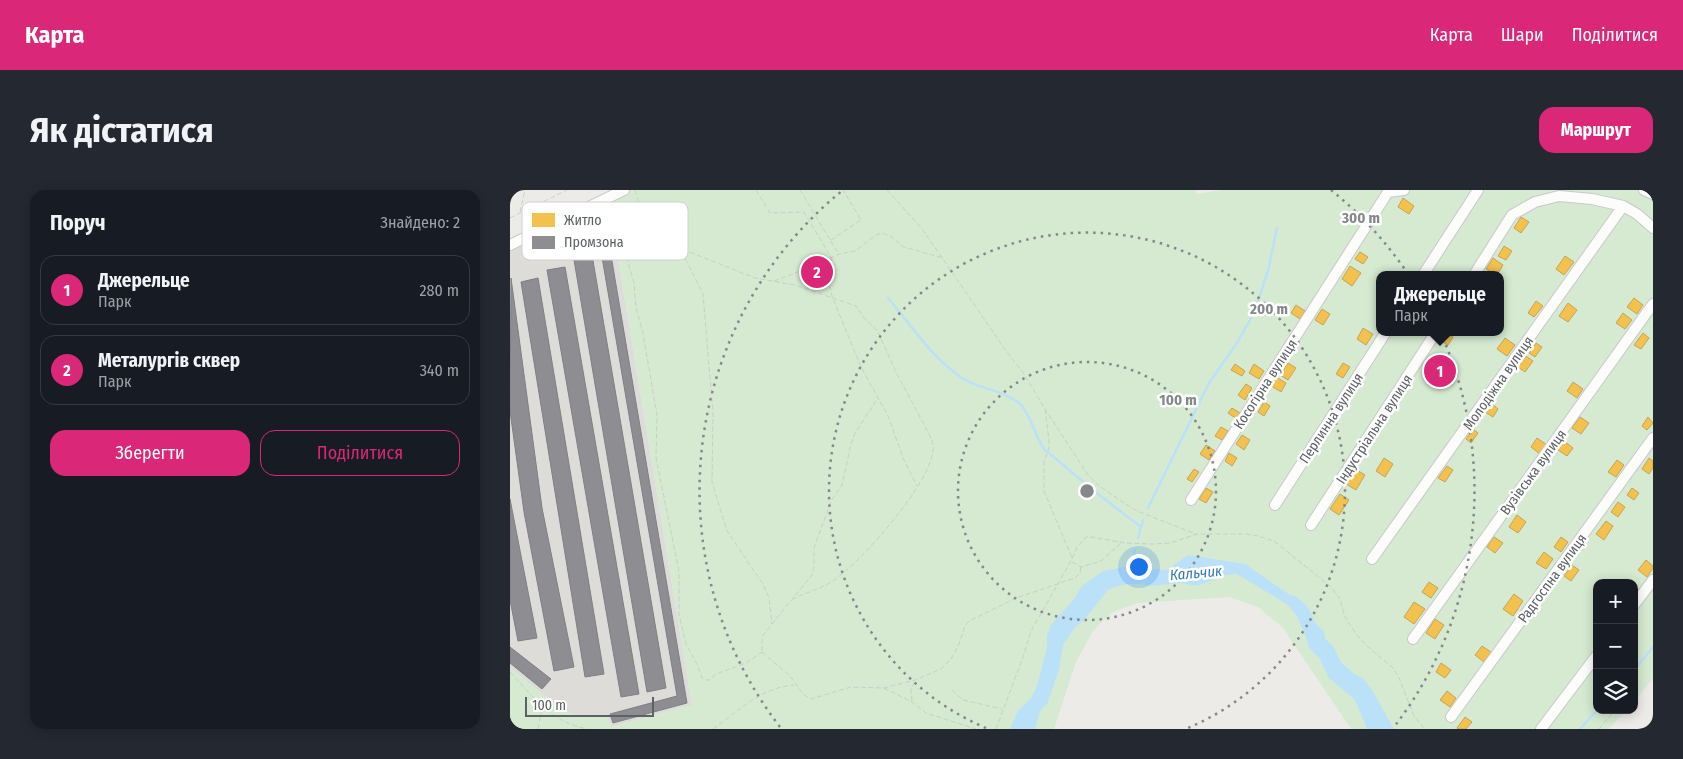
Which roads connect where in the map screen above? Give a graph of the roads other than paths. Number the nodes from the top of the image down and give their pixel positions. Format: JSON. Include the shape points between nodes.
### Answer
{"nodes":[{"id":1,"x":624,"y":190,"type":"edge"},
{"id":2,"x":1404,"y":190,"type":"edge"},
{"id":3,"x":1478,"y":190,"type":"edge"},
{"id":4,"x":1644,"y":190,"type":"edge"},
{"id":5,"x":1653,"y":194,"type":"edge"},
{"id":6,"x":599,"y":202,"type":"edge"},
{"id":7,"x":1623,"y":206,"type":"junction"},
{"id":8,"x":1653,"y":228,"type":"edge"},
{"id":9,"x":522,"y":239,"type":"edge"},
{"id":10,"x":510,"y":245,"type":"edge"},
{"id":11,"x":1426,"y":271,"type":"edge"},
{"id":12,"x":1477,"y":271,"type":"edge"},
{"id":13,"x":1653,"y":304,"type":"edge"},
{"id":14,"x":1383,"y":336,"type":"edge"},
{"id":15,"x":1433,"y":336,"type":"edge"},
{"id":16,"x":1653,"y":438,"type":"edge"},
{"id":17,"x":1191,"y":500,"type":"dead end"},
{"id":18,"x":1275,"y":505,"type":"dead end"},
{"id":19,"x":1311,"y":525,"type":"dead end"},
{"id":20,"x":1372,"y":559,"type":"dead end"},
{"id":21,"x":1653,"y":580,"type":"edge"},
{"id":22,"x":1638,"y":600,"type":"edge"},
{"id":23,"x":1413,"y":639,"type":"dead end"},
{"id":24,"x":1593,"y":660,"type":"edge"},
{"id":25,"x":1451,"y":717,"type":"dead end"},
{"id":26,"x":1542,"y":729,"type":"edge"}],
"edges":[{"from":1,"to":6,"type":"street"},
{"from":2,"to":17,"type":"street","name":"Косогірна вулиця","via":[[1388,192]]},
{"from":3,"to":11,"type":"street"},
{"from":4,"to":5,"type":"street"},
{"from":7,"to":8,"type":"street"},
{"from":7,"to":12,"type":"street","via":[[1559,196],[1535,202],[1512,215]]},
{"from":7,"to":20,"type":"street","name":"Молодіжна вулиця"},
{"from":9,"to":10,"type":"street"},
{"from":13,"to":23,"type":"street","name":"Вузівська вулиця"},
{"from":14,"to":18,"type":"street","name":"Перлинна вулиця"},
{"from":15,"to":19,"type":"street","name":"Індустріальна вулиця"},
{"from":16,"to":25,"type":"street","name":"Радгоспна вулиця"},
{"from":21,"to":22,"type":"street"},
{"from":24,"to":26,"type":"street"}]}
